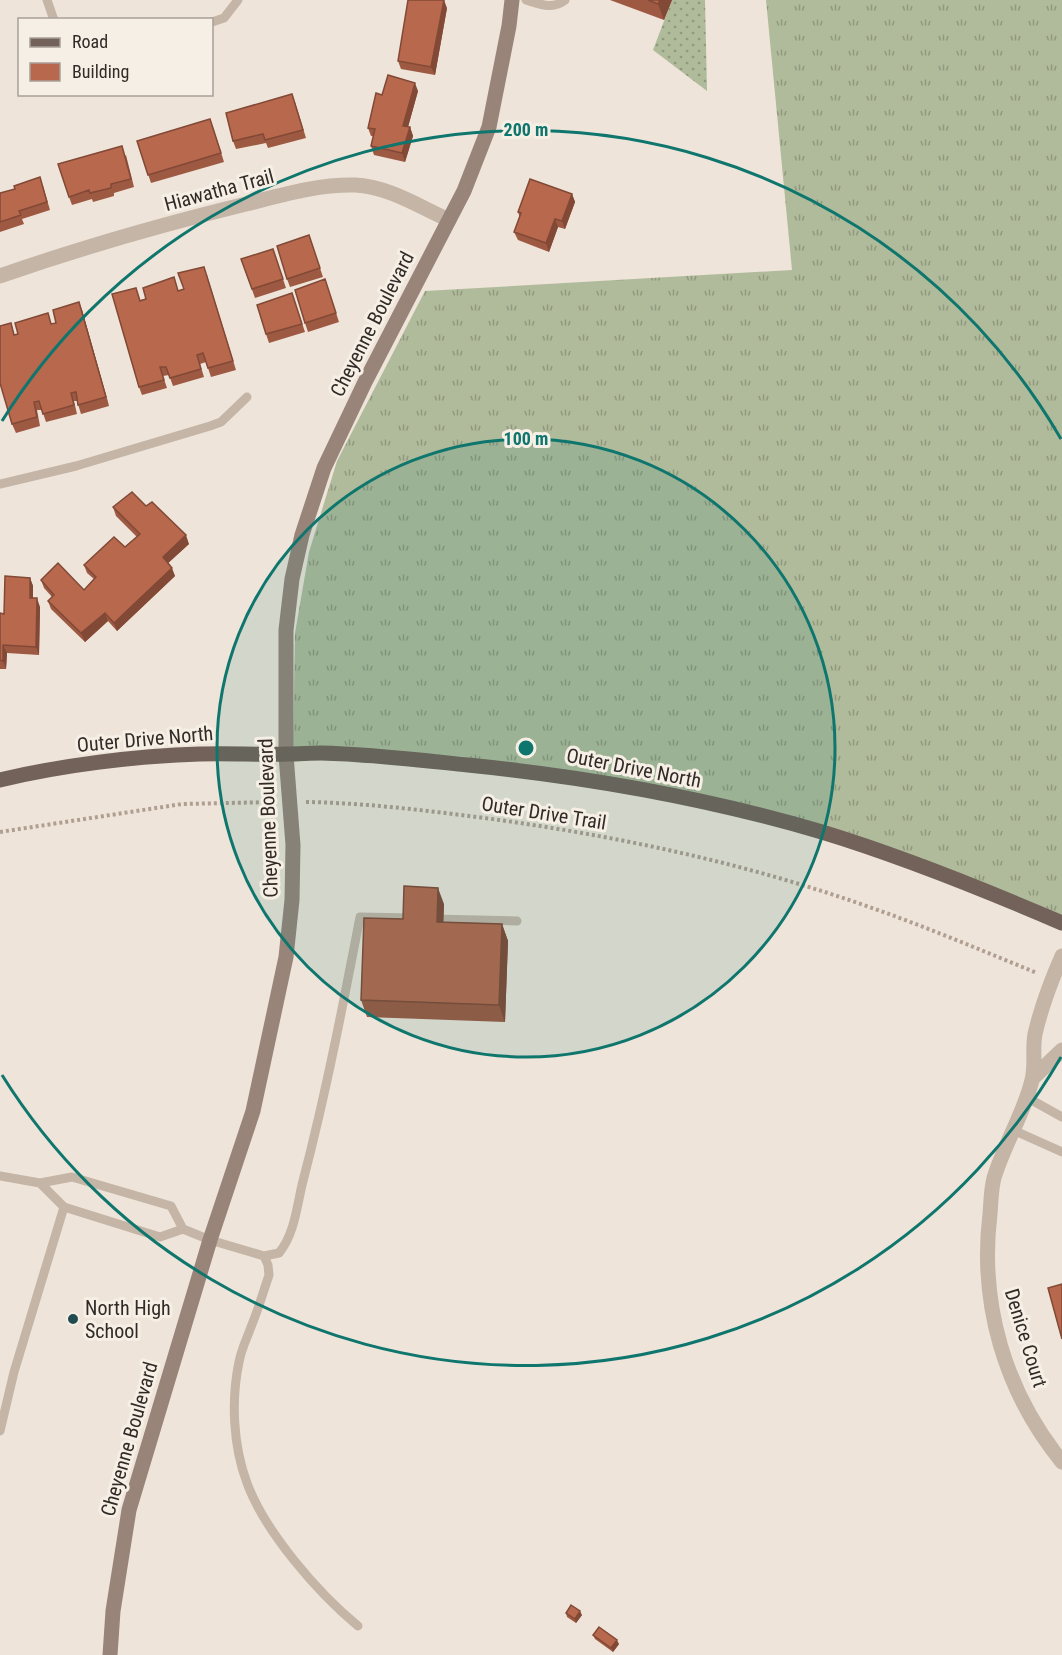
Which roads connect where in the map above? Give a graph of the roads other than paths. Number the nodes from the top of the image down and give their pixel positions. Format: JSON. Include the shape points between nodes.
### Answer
{"nodes":[{"id":1,"x":47,"y":0,"type":"edge"},
{"id":2,"x":238,"y":0,"type":"edge"},
{"id":3,"x":512,"y":0,"type":"edge"},
{"id":4,"x":526,"y":0,"type":"edge"},
{"id":5,"x":566,"y":0,"type":"edge"},
{"id":6,"x":53,"y":18,"type":"edge"},
{"id":7,"x":213,"y":22,"type":"edge"},
{"id":8,"x":449,"y":220,"type":"junction"},
{"id":9,"x":0,"y":276,"type":"edge"},
{"id":10,"x":247,"y":397,"type":"dead end"},
{"id":11,"x":0,"y":484,"type":"edge"},
{"id":12,"x":286,"y":754,"type":"junction"},
{"id":13,"x":0,"y":780,"type":"edge"},
{"id":14,"x":517,"y":921,"type":"dead end"},
{"id":15,"x":1062,"y":923,"type":"edge"},
{"id":16,"x":1062,"y":956,"type":"edge"},
{"id":17,"x":1062,"y":1050,"type":"edge"},
{"id":18,"x":1033,"y":1078,"type":"junction"},
{"id":19,"x":1026,"y":1097,"type":"junction"},
{"id":20,"x":1062,"y":1117,"type":"edge"},
{"id":21,"x":1013,"y":1130,"type":"junction"},
{"id":22,"x":1062,"y":1152,"type":"edge"},
{"id":23,"x":0,"y":1176,"type":"edge"},
{"id":24,"x":40,"y":1183,"type":"junction"},
{"id":25,"x":64,"y":1207,"type":"junction"},
{"id":26,"x":183,"y":1229,"type":"junction"},
{"id":27,"x":210,"y":1240,"type":"junction"},
{"id":28,"x":264,"y":1256,"type":"junction"},
{"id":29,"x":0,"y":1431,"type":"edge"},
{"id":30,"x":1062,"y":1462,"type":"edge"},
{"id":31,"x":358,"y":1626,"type":"dead end"},
{"id":32,"x":110,"y":1655,"type":"edge"}],
"edges":[{"from":1,"to":6,"type":"lane"},
{"from":2,"to":7,"type":"lane","via":[[224,18]]},
{"from":3,"to":8,"type":"street","name":"Cheyenne Boulevard","via":[[489,127]]},
{"from":4,"to":5,"type":"lane","via":[[547,6]]},
{"from":8,"to":9,"type":"street","name":"Hiawatha Trail","via":[[387,193],[356,185],[316,187],[122,238]]},
{"from":8,"to":12,"type":"street","name":"Cheyenne Boulevard","via":[[364,382],[324,468],[302,535],[286,630]]},
{"from":10,"to":11,"type":"lane","via":[[221,422],[210,426]]},
{"from":12,"to":13,"type":"main road","name":"Outer Drive North","via":[[175,756],[78,765]]},
{"from":12,"to":15,"type":"main road","name":"Outer Drive North","via":[[320,753],[550,773],[739,810],[888,855]]},
{"from":12,"to":27,"type":"street","name":"Cheyenne Boulevard","via":[[293,844],[286,957],[253,1111]]},
{"from":14,"to":28,"type":"lane","via":[[360,917],[333,1054],[288,1243],[279,1253]]},
{"from":16,"to":18,"type":"street","name":"Denice Court","via":[[1035,1036]]},
{"from":17,"to":18,"type":"street","name":"Denice Court"},
{"from":18,"to":19,"type":"street","name":"Denice Court"},
{"from":19,"to":20,"type":"lane"},
{"from":19,"to":21,"type":"street","name":"Denice Court"},
{"from":21,"to":22,"type":"lane"},
{"from":21,"to":30,"type":"street","name":"Denice Court","via":[[994,1179],[987,1281],[1014,1386],[1041,1435]]},
{"from":23,"to":24,"type":"lane"},
{"from":24,"to":25,"type":"lane"},
{"from":24,"to":26,"type":"lane","via":[[72,1178],[171,1206]]},
{"from":25,"to":26,"type":"lane","via":[[160,1237]]},
{"from":25,"to":29,"type":"lane"},
{"from":26,"to":27,"type":"lane"},
{"from":27,"to":28,"type":"lane"},
{"from":27,"to":32,"type":"street","name":"Cheyenne Boulevard","via":[[129,1510]]},
{"from":28,"to":31,"type":"lane","via":[[269,1275],[239,1360],[233,1401],[243,1471],[257,1504],[290,1553]]}]}
